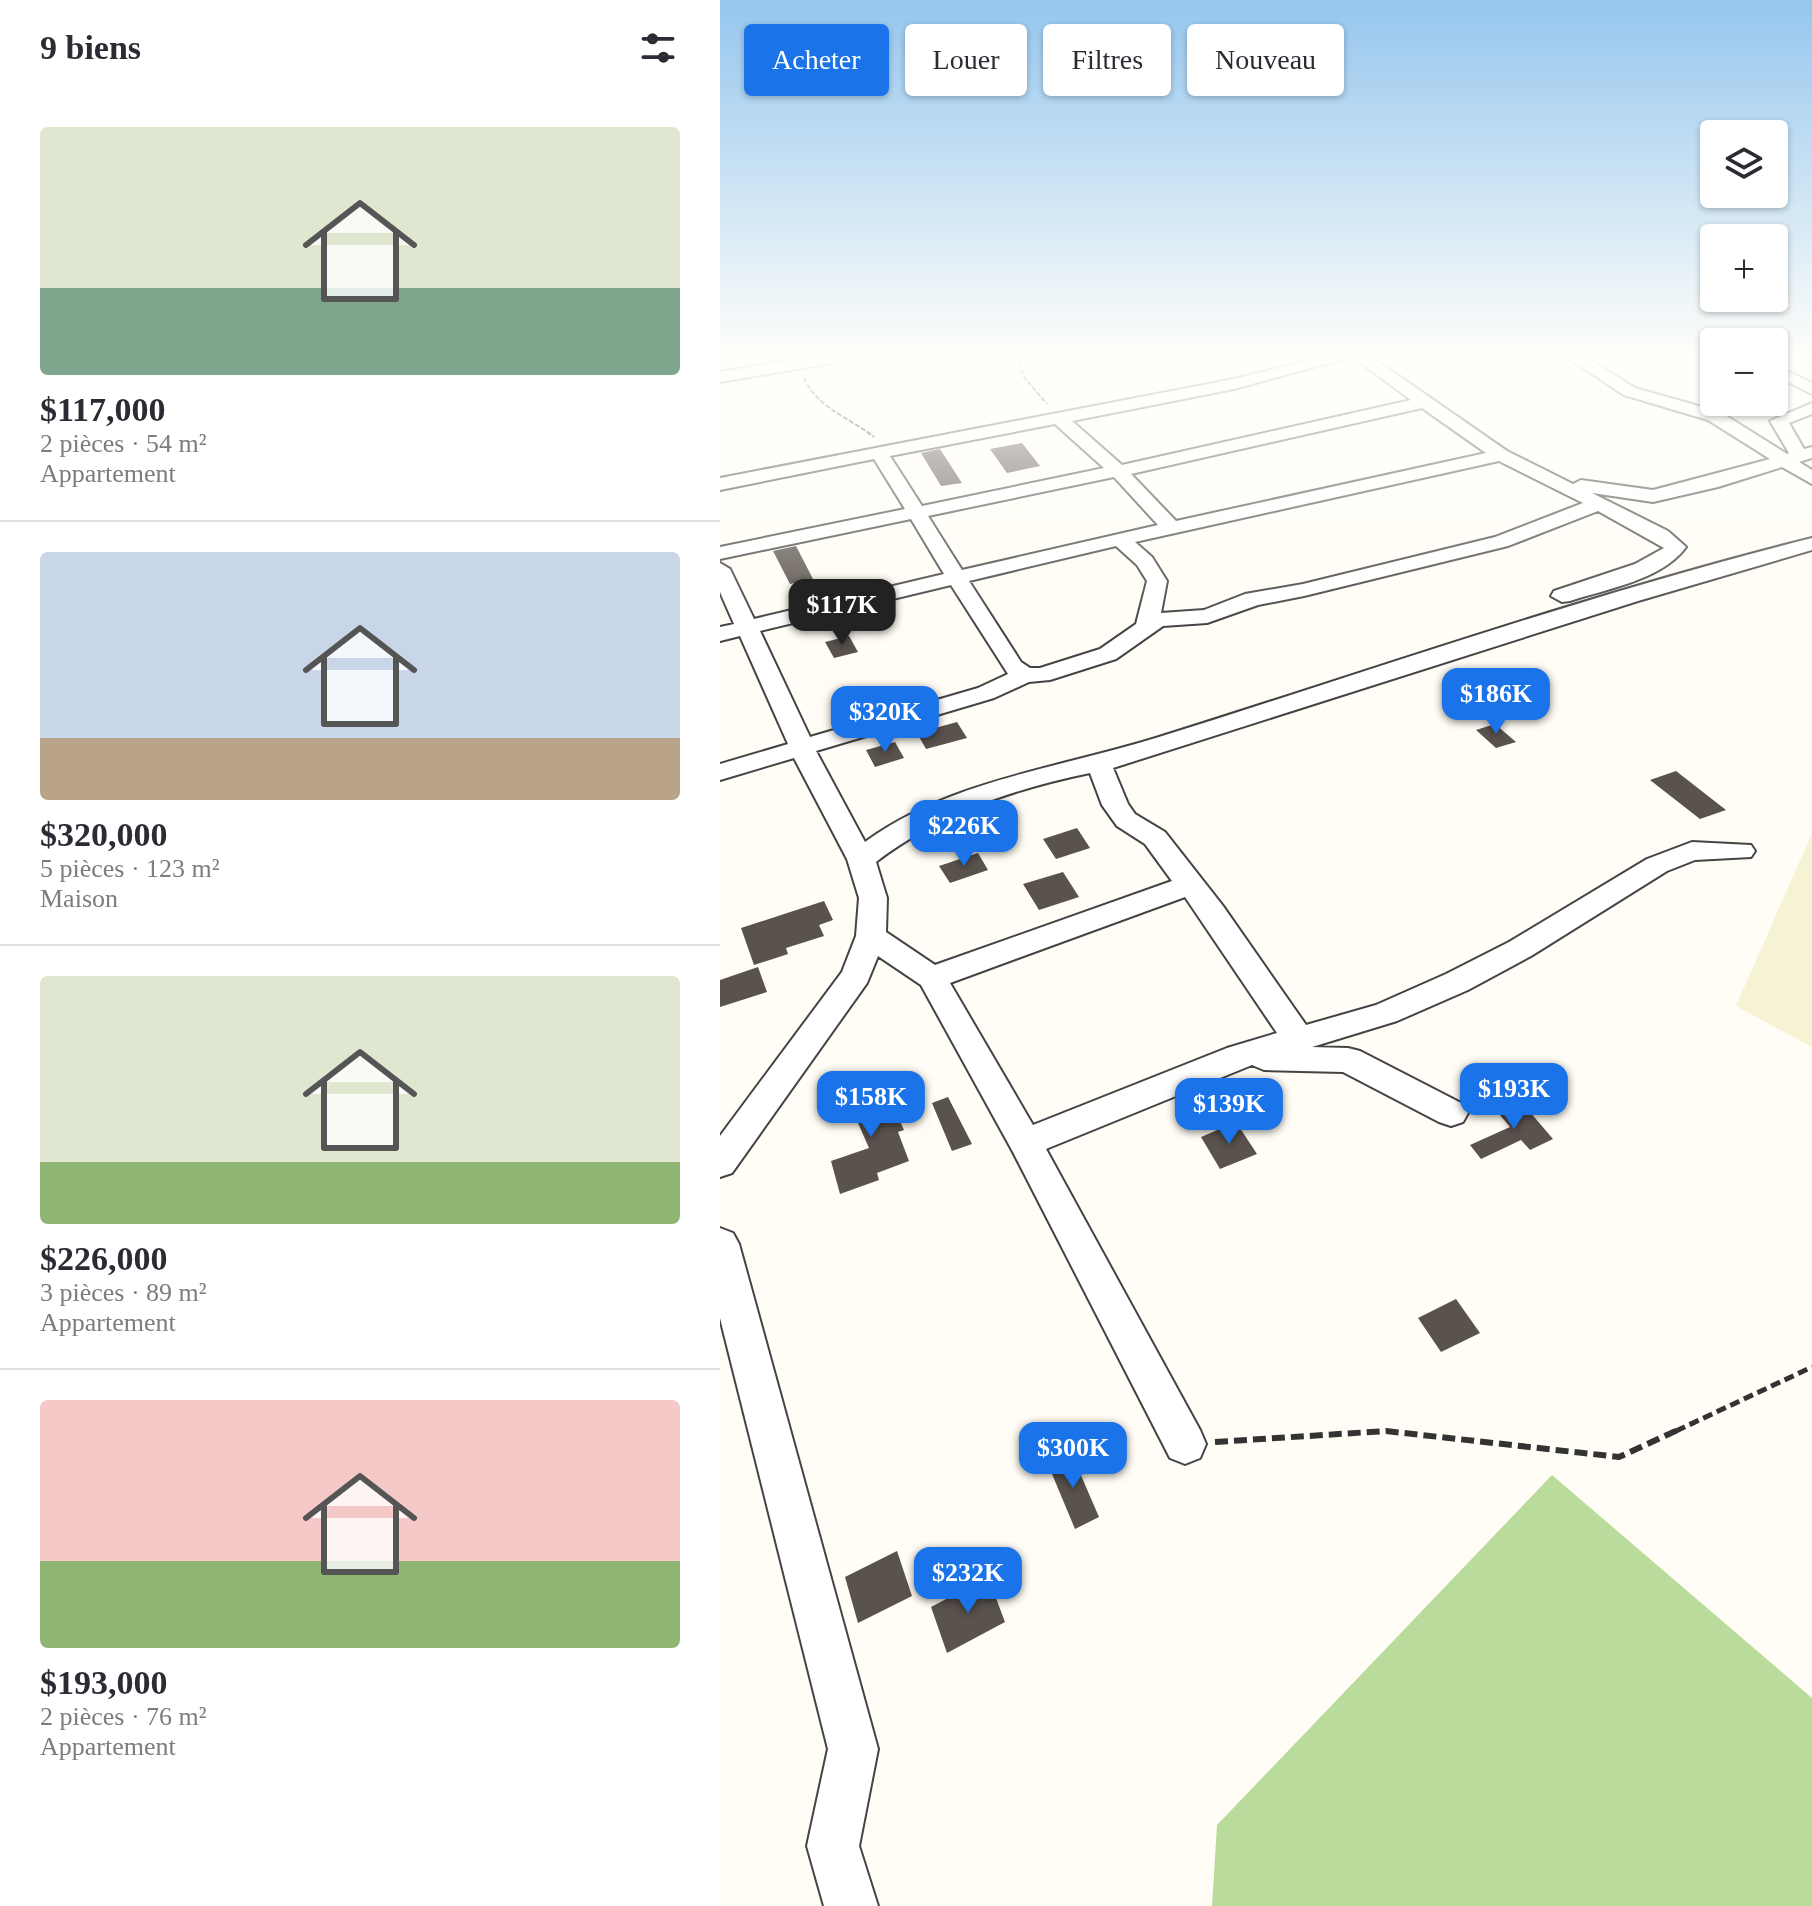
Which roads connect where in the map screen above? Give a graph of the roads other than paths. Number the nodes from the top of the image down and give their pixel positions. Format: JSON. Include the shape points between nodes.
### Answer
{"nodes":[{"id":1,"x":915,"y":447,"type":"edge"},
{"id":2,"x":1091,"y":447,"type":"edge"},
{"id":3,"x":1225,"y":447,"type":"edge"},
{"id":4,"x":1489,"y":447,"type":"edge"},
{"id":5,"x":1779,"y":447,"type":"edge"},
{"id":6,"x":880,"y":454,"type":"junction"},
{"id":7,"x":1501,"y":455,"type":"junction"},
{"id":8,"x":1798,"y":456,"type":"edge"},
{"id":9,"x":1118,"y":471,"type":"junction"},
{"id":10,"x":1812,"y":478,"type":"edge"},
{"id":11,"x":1553,"y":482,"type":"junction"},
{"id":12,"x":720,"y":484,"type":"edge"},
{"id":13,"x":1598,"y":504,"type":"junction"},
{"id":14,"x":917,"y":513,"type":"junction"},
{"id":15,"x":1172,"y":529,"type":"junction"},
{"id":16,"x":1120,"y":540,"type":"junction"},
{"id":17,"x":1812,"y":544,"type":"edge"},
{"id":18,"x":720,"y":553,"type":"edge"},
{"id":19,"x":720,"y":569,"type":"edge"},
{"id":20,"x":956,"y":578,"type":"junction"},
{"id":21,"x":1562,"y":596,"type":"dead end"},
{"id":22,"x":1147,"y":626,"type":"junction"},
{"id":23,"x":734,"y":631,"type":"edge"},
{"id":24,"x":1025,"y":675,"type":"junction"},
{"id":25,"x":802,"y":749,"type":"junction"},
{"id":26,"x":1099,"y":764,"type":"junction"},
{"id":27,"x":720,"y":772,"type":"edge"},
{"id":28,"x":1741,"y":851,"type":"dead end"},
{"id":29,"x":861,"y":859,"type":"junction"},
{"id":30,"x":1190,"y":885,"type":"junction"},
{"id":31,"x":871,"y":936,"type":"junction"},
{"id":32,"x":932,"y":978,"type":"junction"},
{"id":33,"x":1298,"y":1039,"type":"junction"},
{"id":34,"x":1238,"y":1057,"type":"junction"},
{"id":35,"x":1451,"y":1113,"type":"dead end"},
{"id":36,"x":1025,"y":1143,"type":"junction"},
{"id":37,"x":720,"y":1163,"type":"edge"},
{"id":38,"x":720,"y":1244,"type":"edge"},
{"id":39,"x":1185,"y":1444,"type":"road end"},
{"id":40,"x":851,"y":1906,"type":"edge"}],
"edges":[{"from":1,"to":6,"type":"street"},
{"from":2,"to":9,"type":"street"},
{"from":3,"to":9,"type":"street"},
{"from":4,"to":7,"type":"street"},
{"from":5,"to":8,"type":"street"},
{"from":6,"to":12,"type":"street"},
{"from":6,"to":14,"type":"street"},
{"from":7,"to":11,"type":"street"},
{"from":7,"to":15,"type":"street"},
{"from":8,"to":10,"type":"street"},
{"from":8,"to":11,"type":"street","via":[[1653,496]]},
{"from":9,"to":14,"type":"street"},
{"from":9,"to":15,"type":"street"},
{"from":11,"to":13,"type":"street"},
{"from":13,"to":21,"type":"street","via":[[1676,547],[1672,555],[1629,574]]},
{"from":13,"to":22,"type":"street","via":[[1501,542],[1253,599],[1207,616],[1169,618]]},
{"from":14,"to":18,"type":"street"},
{"from":14,"to":20,"type":"street"},
{"from":15,"to":16,"type":"street"},
{"from":16,"to":20,"type":"street"},
{"from":16,"to":22,"type":"street","via":[[1145,561],[1157,581]]},
{"from":17,"to":26,"type":"street"},
{"from":19,"to":23,"type":"street"},
{"from":20,"to":23,"type":"street"},
{"from":20,"to":24,"type":"street","via":[[1012,667]]},
{"from":22,"to":24,"type":"street","via":[[1108,654],[1042,675]]},
{"from":23,"to":25,"type":"street"},
{"from":24,"to":25,"type":"street","via":[[986,693]]},
{"from":25,"to":27,"type":"street"},
{"from":25,"to":29,"type":"street"},
{"from":26,"to":29,"type":"street","via":[[1042,776],[956,805],[910,825]]},
{"from":26,"to":30,"type":"street","via":[[1126,820],[1155,838]]},
{"from":28,"to":33,"type":"street","via":[[1692,851],[1657,865],[1457,982],[1386,1013]]},
{"from":29,"to":31,"type":"street","via":[[873,898]]},
{"from":30,"to":32,"type":"street"},
{"from":30,"to":33,"type":"street"},
{"from":31,"to":32,"type":"street"},
{"from":31,"to":37,"type":"street","via":[[856,975]]},
{"from":32,"to":36,"type":"street"},
{"from":33,"to":34,"type":"street"},
{"from":34,"to":35,"type":"street","via":[[1348,1060]]},
{"from":34,"to":36,"type":"street"},
{"from":36,"to":39,"type":"street"},
{"from":38,"to":40,"type":"street","via":[[853,1749],[833,1846]]}]}
